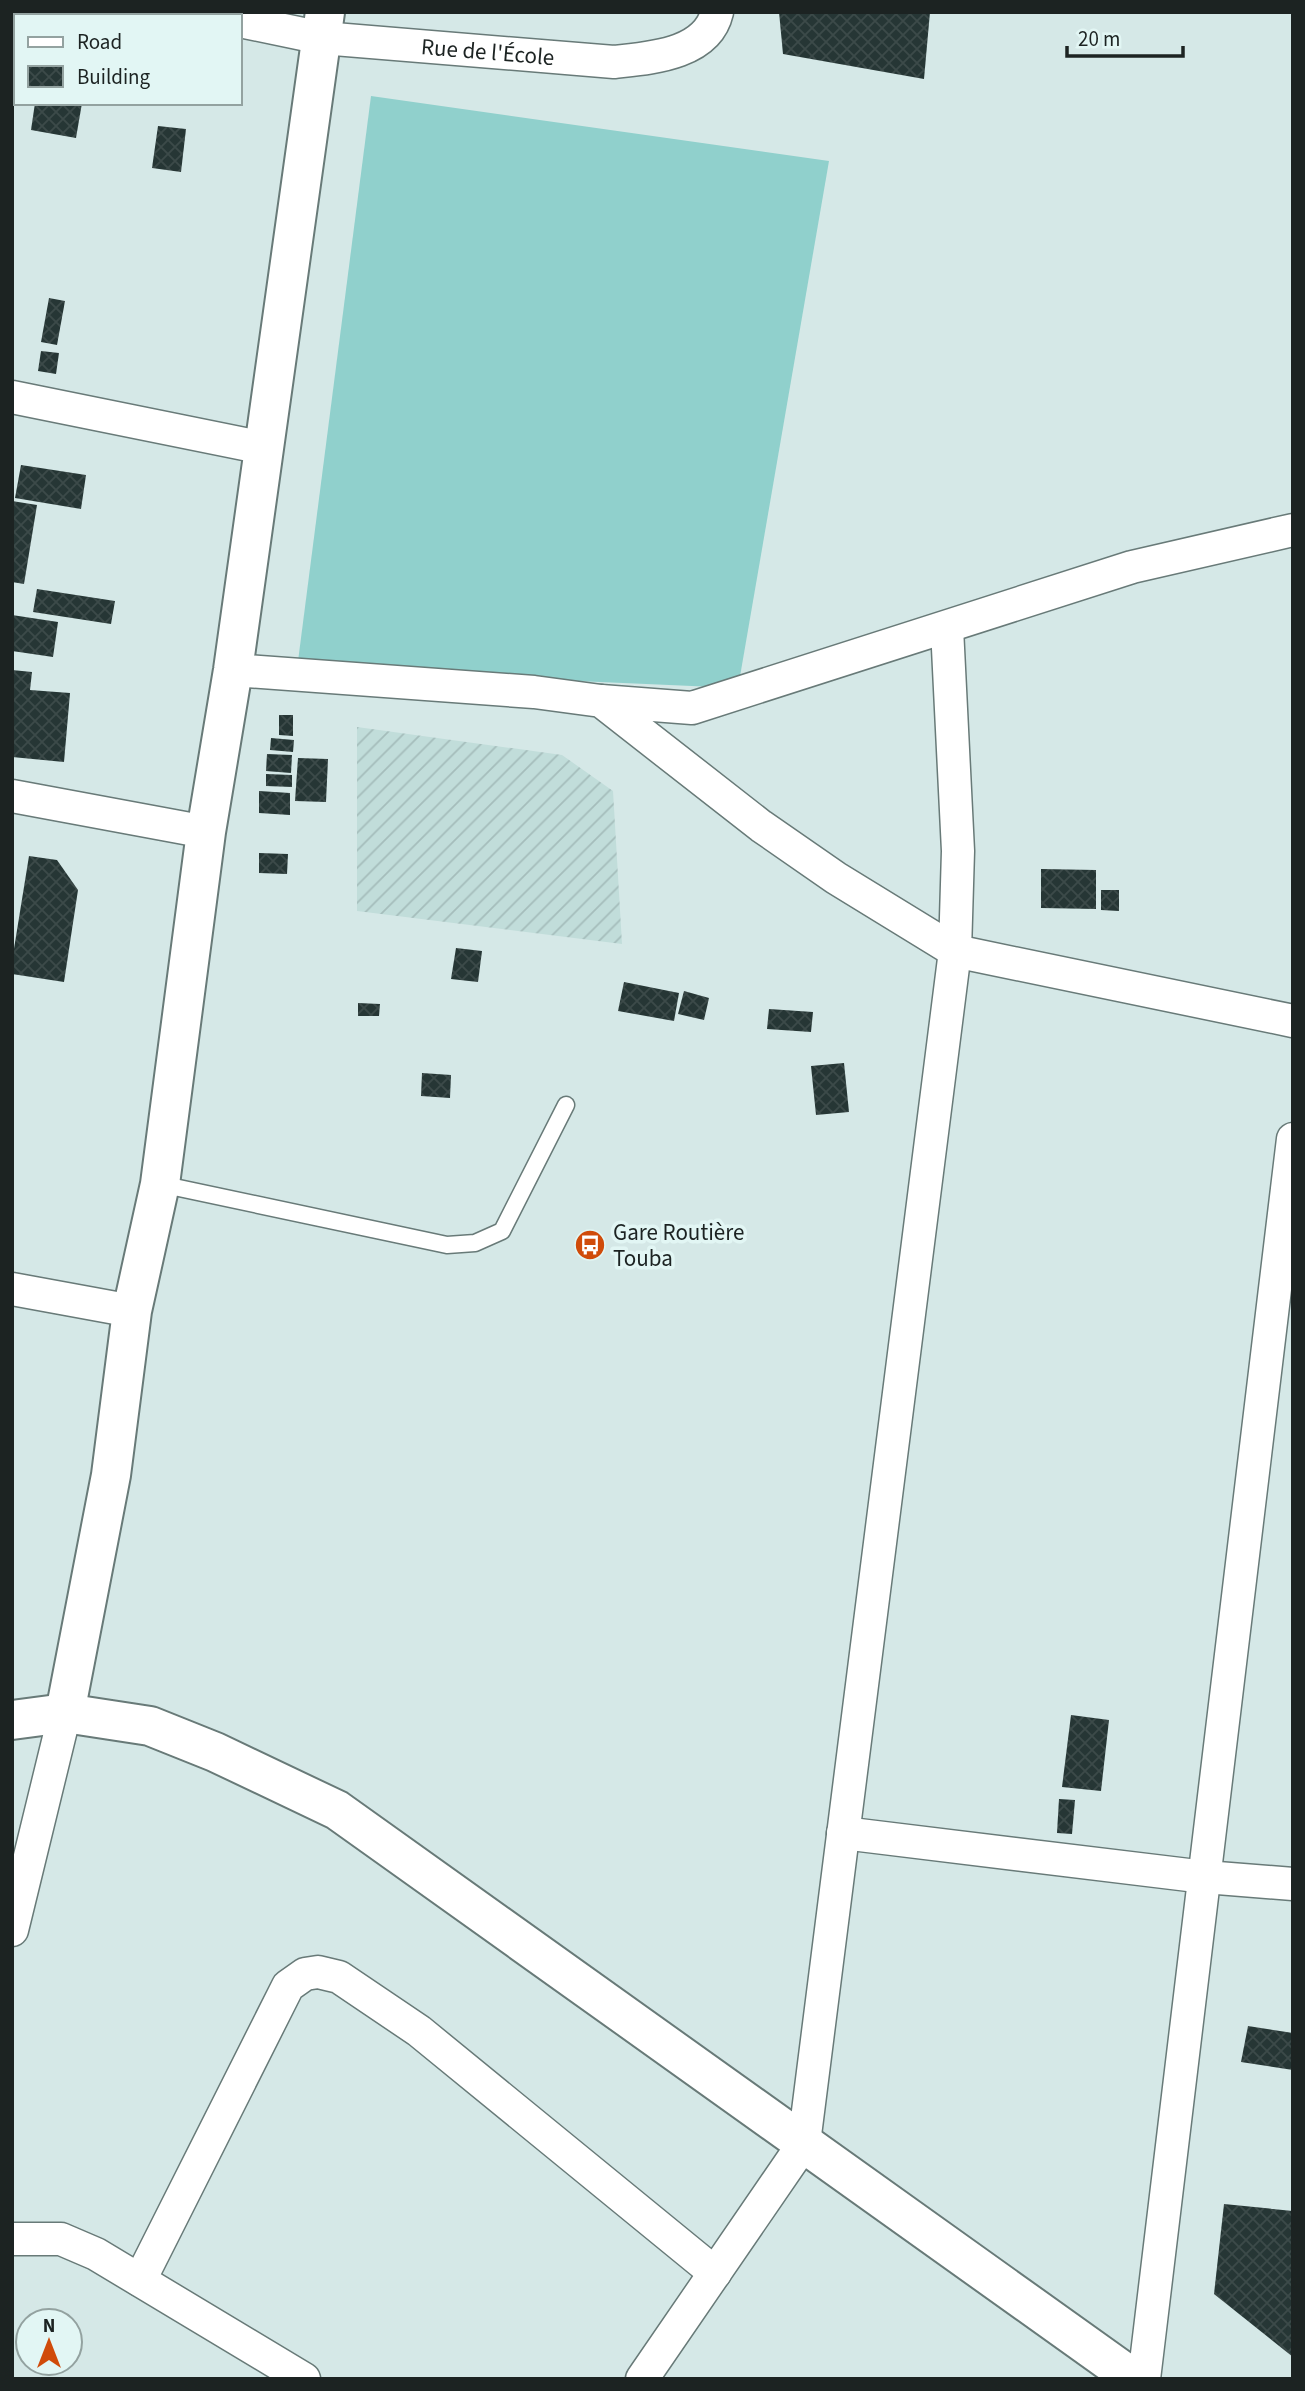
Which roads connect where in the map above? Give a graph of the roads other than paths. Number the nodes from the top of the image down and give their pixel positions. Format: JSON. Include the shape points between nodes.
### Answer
{"nodes":[{"id":1,"x":717,"y":12,"type":"edge"},
{"id":2,"x":242,"y":21,"type":"edge"},
{"id":3,"x":323,"y":25,"type":"edge"},
{"id":4,"x":12,"y":397,"type":"edge"},
{"id":5,"x":264,"y":448,"type":"junction"},
{"id":6,"x":1293,"y":530,"type":"edge"},
{"id":7,"x":947,"y":628,"type":"junction"},
{"id":8,"x":233,"y":670,"type":"junction"},
{"id":9,"x":601,"y":701,"type":"junction"},
{"id":10,"x":12,"y":796,"type":"edge"},
{"id":11,"x":206,"y":832,"type":"junction"},
{"id":12,"x":955,"y":951,"type":"junction"},
{"id":13,"x":1293,"y":1021,"type":"edge"},
{"id":14,"x":566,"y":1105,"type":"dead end"},
{"id":15,"x":1293,"y":1139,"type":"edge"},
{"id":16,"x":160,"y":1184,"type":"junction"},
{"id":17,"x":12,"y":1289,"type":"edge"},
{"id":18,"x":132,"y":1311,"type":"junction"},
{"id":19,"x":65,"y":1713,"type":"junction"},
{"id":20,"x":12,"y":1720,"type":"edge"},
{"id":21,"x":843,"y":1833,"type":"junction"},
{"id":22,"x":1205,"y":1877,"type":"junction"},
{"id":23,"x":1293,"y":1884,"type":"edge"},
{"id":24,"x":12,"y":1930,"type":"edge"},
{"id":25,"x":804,"y":2143,"type":"junction"},
{"id":26,"x":12,"y":2238,"type":"edge"},
{"id":27,"x":715,"y":2273,"type":"junction"},
{"id":28,"x":140,"y":2280,"type":"junction"},
{"id":29,"x":304,"y":2379,"type":"edge"},
{"id":30,"x":642,"y":2379,"type":"edge"},
{"id":31,"x":1133,"y":2379,"type":"edge"},
{"id":32,"x":1144,"y":2379,"type":"edge"}],
"edges":[{"from":1,"to":3,"type":"street","name":"Rue de l'École","via":[[694,44],[658,57],[614,62]]},
{"from":2,"to":3,"type":"street","name":"Rue de l'École"},
{"from":3,"to":5,"type":"main road"},
{"from":4,"to":5,"type":"street"},
{"from":5,"to":8,"type":"main road"},
{"from":6,"to":7,"type":"street","via":[[1132,568]]},
{"from":7,"to":9,"type":"street","via":[[692,708]]},
{"from":7,"to":12,"type":"street","via":[[958,851]]},
{"from":8,"to":9,"type":"street"},
{"from":8,"to":11,"type":"main road"},
{"from":9,"to":12,"type":"street","via":[[761,826]]},
{"from":10,"to":11,"type":"street"},
{"from":11,"to":16,"type":"main road"},
{"from":12,"to":13,"type":"street"},
{"from":12,"to":21,"type":"street"},
{"from":14,"to":16,"type":"lane","via":[[502,1231],[475,1243],[447,1245]]},
{"from":15,"to":22,"type":"street"},
{"from":16,"to":18,"type":"main road"},
{"from":17,"to":18,"type":"street"},
{"from":18,"to":19,"type":"main road","via":[[111,1475]]},
{"from":19,"to":20,"type":"main road"},
{"from":19,"to":24,"type":"street"},
{"from":19,"to":25,"type":"main road","via":[[150,1726],[337,1810]]},
{"from":21,"to":22,"type":"street"},
{"from":21,"to":25,"type":"street"},
{"from":22,"to":23,"type":"street"},
{"from":22,"to":32,"type":"street"},
{"from":25,"to":27,"type":"street"},
{"from":25,"to":31,"type":"main road"},
{"from":26,"to":28,"type":"street","via":[[61,2239],[96,2253]]},
{"from":27,"to":28,"type":"street","via":[[419,2031],[339,1977],[318,1972],[305,1974],[288,1986]]},
{"from":27,"to":30,"type":"street"},
{"from":28,"to":29,"type":"street"}]}
